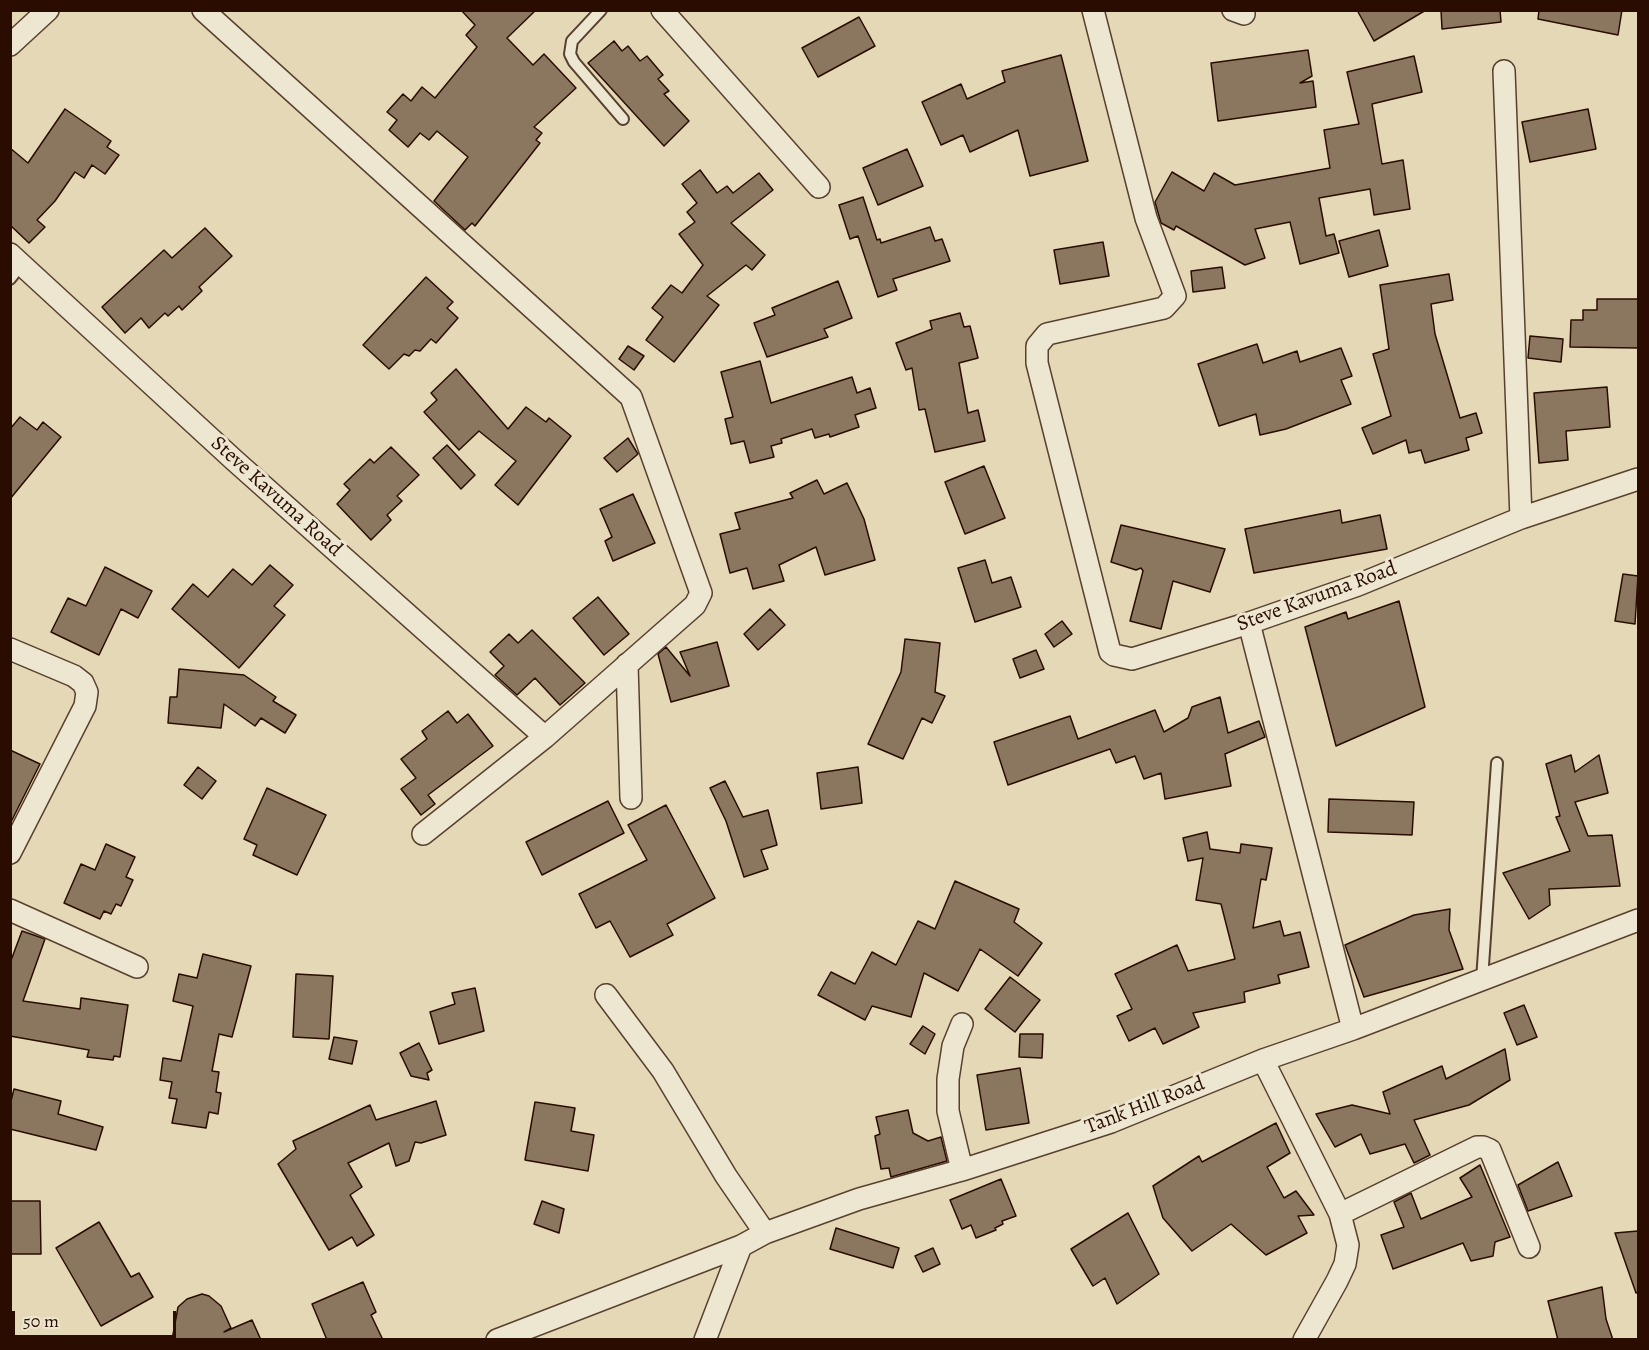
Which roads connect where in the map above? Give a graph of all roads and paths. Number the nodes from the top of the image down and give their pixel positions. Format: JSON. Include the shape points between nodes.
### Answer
{"nodes":[{"id":1,"x":48,"y":10,"type":"edge"},
{"id":2,"x":203,"y":10,"type":"edge"},
{"id":3,"x":601,"y":10,"type":"edge"},
{"id":4,"x":662,"y":10,"type":"edge"},
{"id":5,"x":1093,"y":10,"type":"edge"},
{"id":6,"x":10,"y":45,"type":"edge"},
{"id":7,"x":1504,"y":71,"type":"dead end"},
{"id":8,"x":623,"y":119,"type":"dead end"},
{"id":9,"x":819,"y":187,"type":"dead end"},
{"id":10,"x":14,"y":266,"type":"edge"},
{"id":11,"x":1638,"y":479,"type":"edge"},
{"id":12,"x":1521,"y":518,"type":"junction"},
{"id":13,"x":1249,"y":623,"type":"junction"},
{"id":14,"x":10,"y":649,"type":"edge"},
{"id":15,"x":627,"y":664,"type":"junction"},
{"id":16,"x":545,"y":737,"type":"junction"},
{"id":17,"x":1497,"y":763,"type":"dead end"},
{"id":18,"x":631,"y":798,"type":"dead end"},
{"id":19,"x":423,"y":834,"type":"dead end"},
{"id":20,"x":10,"y":853,"type":"edge"},
{"id":21,"x":10,"y":910,"type":"edge"},
{"id":22,"x":1636,"y":926,"type":"edge"},
{"id":23,"x":137,"y":967,"type":"dead end"},
{"id":24,"x":1482,"y":980,"type":"junction"},
{"id":25,"x":606,"y":995,"type":"dead end"},
{"id":26,"x":962,"y":1024,"type":"dead end"},
{"id":27,"x":1353,"y":1029,"type":"junction"},
{"id":28,"x":1263,"y":1060,"type":"junction"},
{"id":29,"x":962,"y":1170,"type":"junction"},
{"id":30,"x":1340,"y":1214,"type":"junction"},
{"id":31,"x":765,"y":1233,"type":"junction"},
{"id":32,"x":741,"y":1246,"type":"junction"},
{"id":33,"x":1529,"y":1247,"type":"dead end"},
{"id":34,"x":497,"y":1340,"type":"edge"},
{"id":35,"x":705,"y":1340,"type":"edge"},
{"id":36,"x":1304,"y":1340,"type":"edge"}],
"edges":[{"from":1,"to":6,"type":"street"},
{"from":2,"to":15,"type":"street","via":[[631,397],[701,593],[695,605]]},
{"from":3,"to":8,"type":"lane","via":[[572,41],[570,54]]},
{"from":4,"to":9,"type":"street"},
{"from":5,"to":13,"type":"street","name":"Steve Kavuma Road","via":[[1146,218],[1175,296],[1164,308],[1047,334],[1037,346],[1037,363],[1110,652],[1132,659]]},
{"from":7,"to":12,"type":"street"},
{"from":10,"to":16,"type":"street","name":"Steve Kavuma Road"},
{"from":11,"to":12,"type":"street","name":"Steve Kavuma Road"},
{"from":12,"to":13,"type":"street","name":"Steve Kavuma Road","via":[[1358,585]]},
{"from":13,"to":27,"type":"street"},
{"from":14,"to":20,"type":"street","via":[[74,676],[87,692],[85,706]]},
{"from":15,"to":16,"type":"street"},
{"from":15,"to":18,"type":"street"},
{"from":16,"to":19,"type":"street"},
{"from":17,"to":24,"type":"lane"},
{"from":21,"to":23,"type":"street"},
{"from":22,"to":24,"type":"street","name":"Tank Hill Road"},
{"from":24,"to":27,"type":"street","name":"Tank Hill Road"},
{"from":25,"to":31,"type":"street","via":[[663,1071]]},
{"from":26,"to":29,"type":"street","via":[[952,1046],[948,1111]]},
{"from":27,"to":28,"type":"street","name":"Tank Hill Road"},
{"from":28,"to":29,"type":"street","name":"Tank Hill Road","via":[[1110,1122]]},
{"from":28,"to":30,"type":"street"},
{"from":29,"to":31,"type":"street","name":"Tank Hill Road"},
{"from":30,"to":33,"type":"street","via":[[1483,1147],[1490,1150]]},
{"from":30,"to":36,"type":"street","via":[[1348,1245],[1345,1264]]},
{"from":31,"to":32,"type":"street","name":"Tank Hill Road"},
{"from":32,"to":34,"type":"street","name":"Tank Hill Road"},
{"from":32,"to":35,"type":"street"}]}
